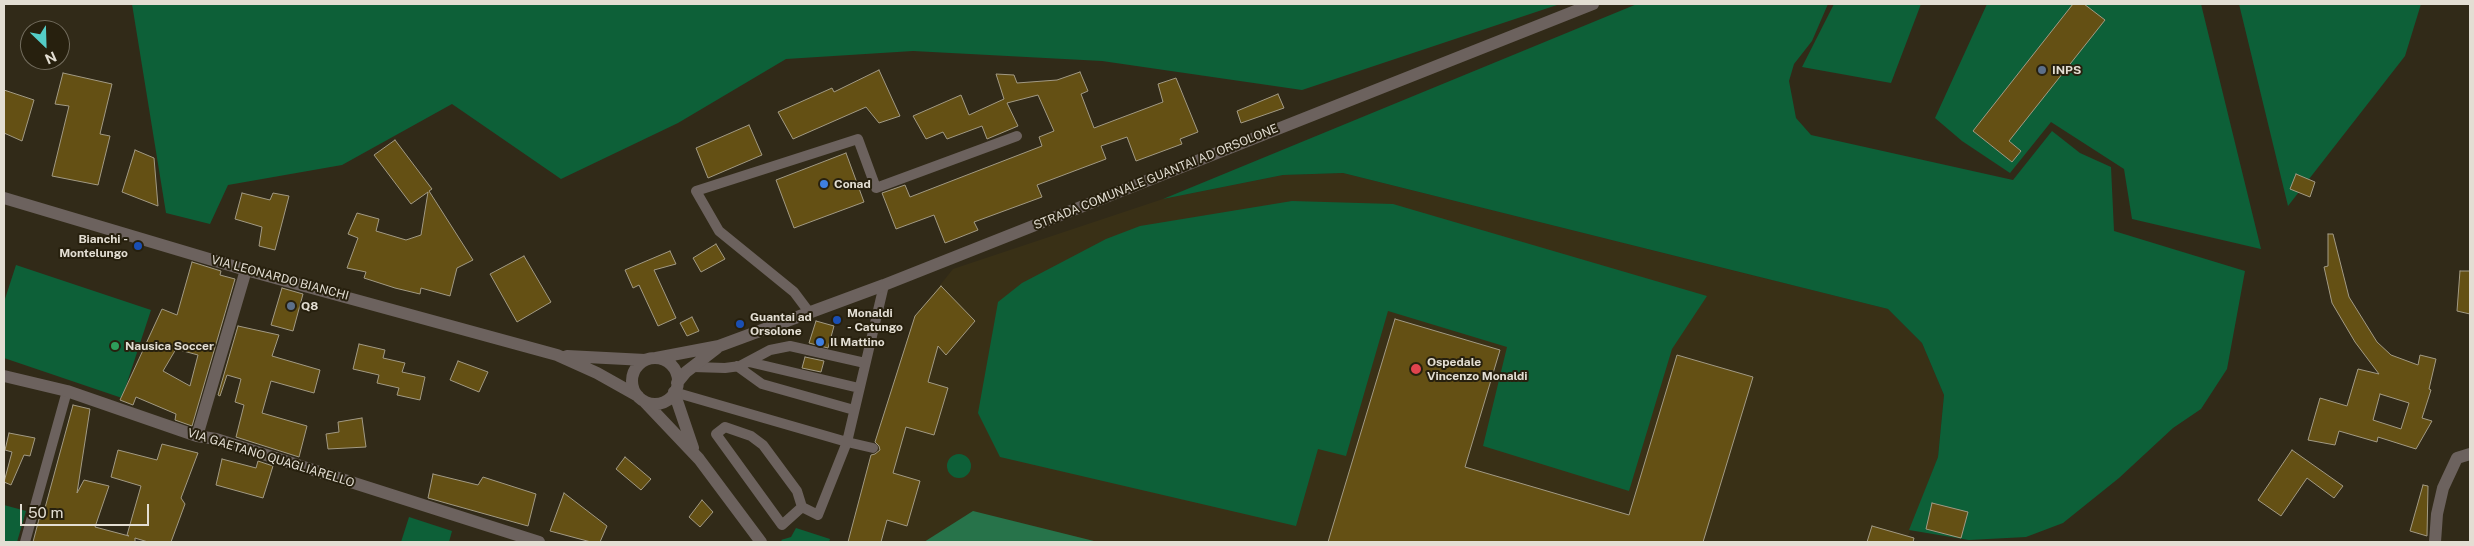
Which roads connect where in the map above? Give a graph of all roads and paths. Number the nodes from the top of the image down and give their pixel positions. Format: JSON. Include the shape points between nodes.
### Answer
{"nodes":[{"id":1,"x":1593,"y":4,"type":"edge"},
{"id":2,"x":1017,"y":136,"type":"dead end"},
{"id":3,"x":4,"y":198,"type":"edge"},
{"id":4,"x":246,"y":270,"type":"junction"},
{"id":5,"x":884,"y":285,"type":"junction"},
{"id":6,"x":809,"y":312,"type":"junction"},
{"id":7,"x":719,"y":346,"type":"junction"},
{"id":8,"x":557,"y":355,"type":"junction"},
{"id":9,"x":650,"y":359,"type":"junction"},
{"id":10,"x":749,"y":362,"type":"junction"},
{"id":11,"x":865,"y":363,"type":"junction"},
{"id":12,"x":737,"y":366,"type":"junction"},
{"id":13,"x":693,"y":367,"type":"junction"},
{"id":14,"x":4,"y":376,"type":"edge"},
{"id":15,"x":676,"y":388,"type":"junction"},
{"id":16,"x":859,"y":388,"type":"junction"},
{"id":17,"x":68,"y":391,"type":"junction"},
{"id":18,"x":641,"y":398,"type":"junction"},
{"id":19,"x":854,"y":410,"type":"junction"},
{"id":20,"x":197,"y":436,"type":"junction"},
{"id":21,"x":847,"y":442,"type":"junction"},
{"id":22,"x":873,"y":448,"type":"dead end"},
{"id":23,"x":2470,"y":454,"type":"edge"},
{"id":24,"x":698,"y":459,"type":"junction"},
{"id":25,"x":802,"y":507,"type":"junction"},
{"id":26,"x":25,"y":542,"type":"edge"},
{"id":27,"x":539,"y":542,"type":"edge"},
{"id":28,"x":761,"y":542,"type":"edge"},
{"id":29,"x":2436,"y":542,"type":"edge"}],
"edges":[{"from":1,"to":5,"type":"street","name":"STRADA COMUNALE GUANTAI AD ORSOLONE"},
{"from":2,"to":6,"type":"lane","via":[[876,188],[858,139],[696,191],[719,231],[794,292]]},
{"from":3,"to":4,"type":"street","name":"VIA LEONARDO BIANCHI"},
{"from":4,"to":8,"type":"street","name":"VIA LEONARDO BIANCHI"},
{"from":4,"to":20,"type":"street"},
{"from":5,"to":6,"type":"street","name":"STRADA COMUNALE GUANTAI AD ORSOLONE"},
{"from":5,"to":11,"type":"lane"},
{"from":6,"to":7,"type":"street","name":"STRADA COMUNALE GUANTAI AD ORSOLONE"},
{"from":7,"to":9,"type":"street","name":"STRADA COMUNALE GUANTAI AD ORSOLONE"},
{"from":7,"to":13,"type":"street","name":"STRADA COMUNALE GUANTAI AD ORSOLONE"},
{"from":8,"to":9,"type":"street","name":"VIA LEONARDO BIANCHI","via":[[610,360]]},
{"from":8,"to":18,"type":"street","name":"VIA LEONARDO BIANCHI"},
{"from":9,"to":15,"type":"street","via":[[665,360],[672,366],[677,374]]},
{"from":9,"to":18,"type":"street","via":[[636,368],[632,376],[632,384]]},
{"from":10,"to":11,"type":"lane","via":[[770,350],[790,346]]},
{"from":10,"to":12,"type":"lane"},
{"from":10,"to":16,"type":"lane"},
{"from":11,"to":16,"type":"lane"},
{"from":12,"to":13,"type":"lane"},
{"from":12,"to":19,"type":"lane","via":[[762,384]]},
{"from":13,"to":15,"type":"street","name":"STRADA COMUNALE GUANTAI AD ORSOLONE"},
{"from":14,"to":17,"type":"street","name":"VIA GAETANO QUAGLIARELLO"},
{"from":15,"to":18,"type":"street","via":[[661,402]]},
{"from":15,"to":21,"type":"lane"},
{"from":15,"to":24,"type":"street"},
{"from":16,"to":19,"type":"lane"},
{"from":17,"to":20,"type":"street","name":"VIA GAETANO QUAGLIARELLO"},
{"from":17,"to":26,"type":"lane"},
{"from":18,"to":24,"type":"street"},
{"from":19,"to":21,"type":"lane"},
{"from":20,"to":27,"type":"street","name":"VIA GAETANO QUAGLIARELLO","via":[[216,439]]},
{"from":21,"to":22,"type":"lane"},
{"from":21,"to":25,"type":"lane","via":[[818,515]]},
{"from":23,"to":29,"type":"street","via":[[2457,458],[2443,488],[2437,514]]},
{"from":24,"to":28,"type":"street"},
{"from":25,"to":25,"type":"lane","via":[[797,491],[763,445],[751,436],[725,427],[716,434],[782,525]]}]}
